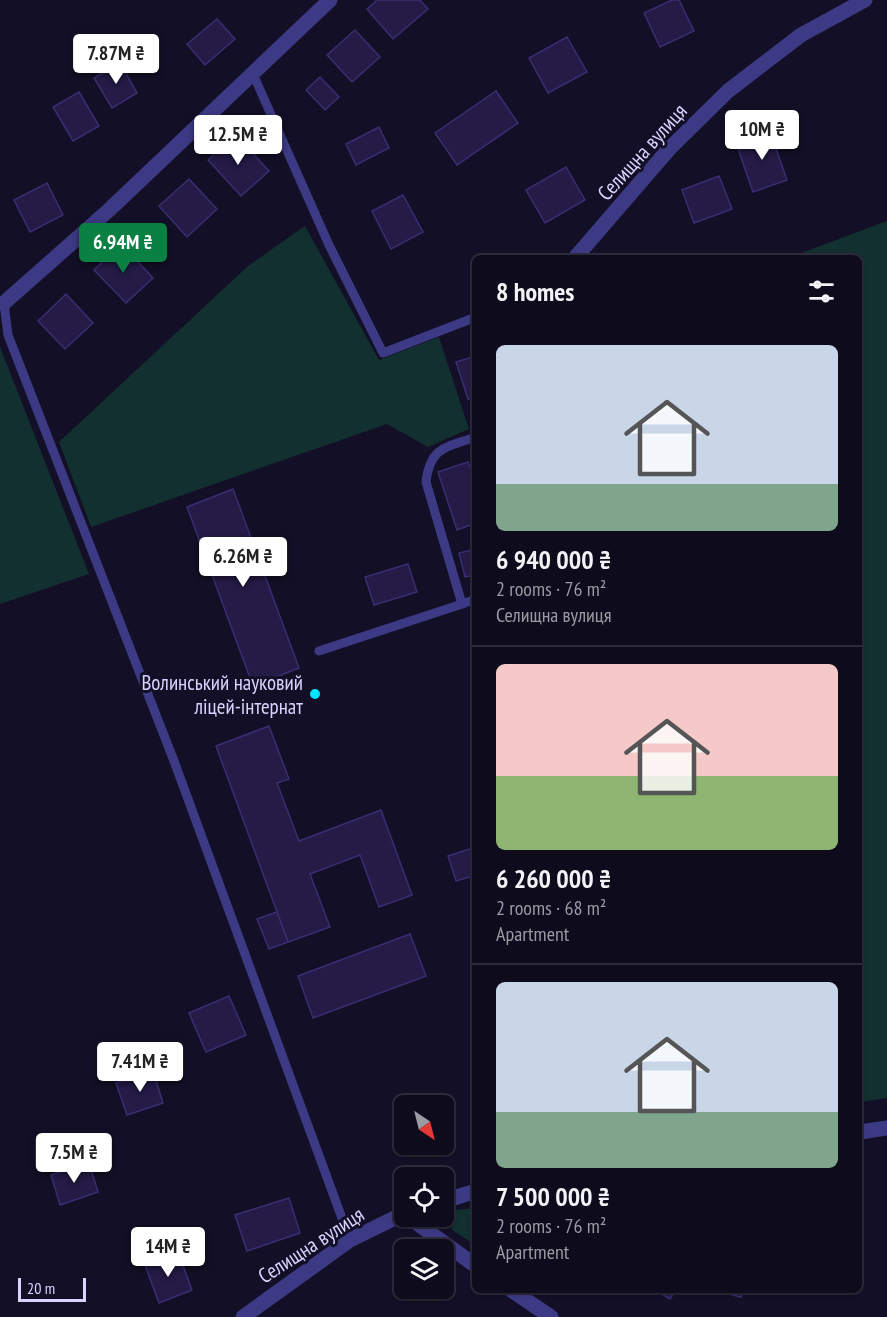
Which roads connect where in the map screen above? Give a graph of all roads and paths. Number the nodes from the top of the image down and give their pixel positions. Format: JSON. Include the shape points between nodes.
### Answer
{"nodes":[{"id":1,"x":330,"y":0,"type":"edge"},
{"id":2,"x":865,"y":0,"type":"edge"},
{"id":3,"x":253,"y":74,"type":"junction"},
{"id":4,"x":578,"y":255,"type":"edge"},
{"id":5,"x":4,"y":303,"type":"joint"},
{"id":6,"x":472,"y":319,"type":"edge"},
{"id":7,"x":472,"y":438,"type":"edge"},
{"id":8,"x":472,"y":600,"type":"edge"},
{"id":9,"x":462,"y":604,"type":"junction"},
{"id":10,"x":319,"y":651,"type":"dead end"},
{"id":11,"x":887,"y":1128,"type":"edge"},
{"id":12,"x":862,"y":1132,"type":"edge"},
{"id":13,"x":472,"y":1192,"type":"edge"},
{"id":14,"x":454,"y":1198,"type":"edge"},
{"id":15,"x":394,"y":1219,"type":"edge"},
{"id":16,"x":423,"y":1227,"type":"edge"},
{"id":17,"x":350,"y":1240,"type":"junction"},
{"id":18,"x":472,"y":1263,"type":"edge"},
{"id":19,"x":515,"y":1293,"type":"edge"},
{"id":20,"x":243,"y":1317,"type":"edge"},
{"id":21,"x":551,"y":1317,"type":"edge"}],
"edges":[{"from":1,"to":3,"type":"street"},
{"from":2,"to":4,"type":"street","name":"Селищна вулиця","via":[[801,34],[728,91],[669,148]]},
{"from":3,"to":5,"type":"street"},
{"from":3,"to":6,"type":"lane","via":[[329,245],[383,353]]},
{"from":5,"to":17,"type":"lane","via":[[8,335],[174,761]]},
{"from":7,"to":9,"type":"lane","via":[[443,448],[428,465],[426,482]]},
{"from":8,"to":9,"type":"lane"},
{"from":9,"to":10,"type":"lane"},
{"from":11,"to":12,"type":"street"},
{"from":13,"to":14,"type":"street"},
{"from":15,"to":17,"type":"street","name":"Селищна вулиця"},
{"from":16,"to":18,"type":"street"},
{"from":17,"to":20,"type":"street","name":"Селищна вулиця"},
{"from":19,"to":21,"type":"street"}]}
